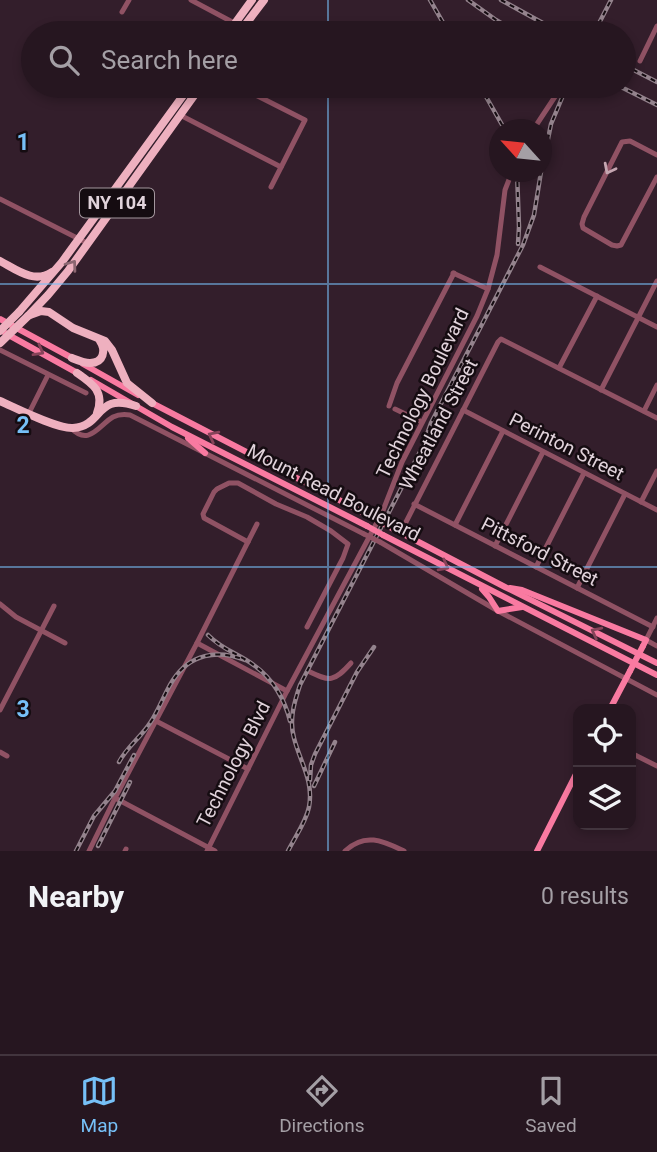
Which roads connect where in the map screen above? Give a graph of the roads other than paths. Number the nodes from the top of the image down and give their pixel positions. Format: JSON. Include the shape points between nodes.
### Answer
{"nodes":[{"id":1,"x":128,"y":0,"type":"edge"},
{"id":2,"x":191,"y":0,"type":"edge"},
{"id":3,"x":252,"y":0,"type":"edge"},
{"id":4,"x":264,"y":0,"type":"edge"},
{"id":5,"x":122,"y":12,"type":"dead end"},
{"id":6,"x":227,"y":21,"type":"edge"},
{"id":7,"x":242,"y":21,"type":"edge"},
{"id":8,"x":245,"y":21,"type":"edge"},
{"id":9,"x":657,"y":26,"type":"edge"},
{"id":10,"x":640,"y":61,"type":"dead end"},
{"id":11,"x":182,"y":98,"type":"edge"},
{"id":12,"x":192,"y":98,"type":"edge"},
{"id":13,"x":262,"y":98,"type":"edge"},
{"id":14,"x":554,"y":98,"type":"edge"},
{"id":15,"x":180,"y":115,"type":"junction"},
{"id":16,"x":540,"y":119,"type":"edge"},
{"id":17,"x":657,"y":155,"type":"edge"},
{"id":18,"x":281,"y":167,"type":"junction"},
{"id":19,"x":657,"y":177,"type":"edge"},
{"id":20,"x":508,"y":182,"type":"edge"},
{"id":21,"x":271,"y":187,"type":"dead end"},
{"id":22,"x":0,"y":199,"type":"edge"},
{"id":23,"x":83,"y":241,"type":"junction"},
{"id":24,"x":0,"y":261,"type":"edge"},
{"id":25,"x":540,"y":267,"type":"dead end"},
{"id":26,"x":58,"y":268,"type":"junction"},
{"id":27,"x":24,"y":274,"type":"junction"},
{"id":28,"x":657,"y":281,"type":"edge"},
{"id":29,"x":55,"y":286,"type":"junction"},
{"id":30,"x":488,"y":289,"type":"junction"},
{"id":31,"x":597,"y":296,"type":"junction"},
{"id":32,"x":30,"y":301,"type":"junction"},
{"id":33,"x":23,"y":314,"type":"junction"},
{"id":34,"x":56,"y":315,"type":"junction"},
{"id":35,"x":639,"y":317,"type":"junction"},
{"id":36,"x":0,"y":319,"type":"edge"},
{"id":37,"x":657,"y":327,"type":"edge"},
{"id":38,"x":0,"y":330,"type":"edge"},
{"id":39,"x":94,"y":337,"type":"junction"},
{"id":40,"x":0,"y":343,"type":"edge"},
{"id":41,"x":0,"y":350,"type":"edge"},
{"id":42,"x":72,"y":358,"type":"junction"},
{"id":43,"x":559,"y":368,"type":"junction"},
{"id":44,"x":77,"y":373,"type":"junction"},
{"id":45,"x":48,"y":375,"type":"junction"},
{"id":46,"x":657,"y":385,"type":"edge"},
{"id":47,"x":601,"y":390,"type":"junction"},
{"id":48,"x":86,"y":393,"type":"dead end"},
{"id":49,"x":0,"y":401,"type":"edge"},
{"id":50,"x":152,"y":403,"type":"junction"},
{"id":51,"x":136,"y":406,"type":"junction"},
{"id":52,"x":463,"y":410,"type":"junction"},
{"id":53,"x":643,"y":411,"type":"junction"},
{"id":54,"x":29,"y":413,"type":"junction"},
{"id":55,"x":93,"y":418,"type":"junction"},
{"id":56,"x":657,"y":418,"type":"edge"},
{"id":57,"x":422,"y":422,"type":"junction"},
{"id":58,"x":172,"y":427,"type":"junction"},
{"id":59,"x":71,"y":428,"type":"junction"},
{"id":60,"x":503,"y":431,"type":"junction"},
{"id":61,"x":543,"y":452,"type":"junction"},
{"id":62,"x":205,"y":453,"type":"junction"},
{"id":63,"x":657,"y":471,"type":"edge"},
{"id":64,"x":584,"y":473,"type":"junction"},
{"id":65,"x":625,"y":494,"type":"junction"},
{"id":66,"x":641,"y":502,"type":"junction"},
{"id":67,"x":414,"y":504,"type":"junction"},
{"id":68,"x":657,"y":510,"type":"edge"},
{"id":69,"x":257,"y":524,"type":"dead end"},
{"id":70,"x":405,"y":524,"type":"dead end"},
{"id":71,"x":455,"y":525,"type":"junction"},
{"id":72,"x":248,"y":542,"type":"junction"},
{"id":73,"x":495,"y":546,"type":"junction"},
{"id":74,"x":536,"y":567,"type":"junction"},
{"id":75,"x":469,"y":579,"type":"junction"},
{"id":76,"x":505,"y":587,"type":"junction"},
{"id":77,"x":577,"y":588,"type":"junction"},
{"id":78,"x":0,"y":604,"type":"edge"},
{"id":79,"x":54,"y":606,"type":"dead end"},
{"id":80,"x":523,"y":607,"type":"junction"},
{"id":81,"x":498,"y":611,"type":"junction"},
{"id":82,"x":657,"y":618,"type":"edge"},
{"id":83,"x":653,"y":626,"type":"junction"},
{"id":84,"x":307,"y":627,"type":"dead end"},
{"id":85,"x":41,"y":631,"type":"junction"},
{"id":86,"x":65,"y":643,"type":"dead end"},
{"id":87,"x":197,"y":643,"type":"junction"},
{"id":88,"x":644,"y":643,"type":"junction"},
{"id":89,"x":657,"y":646,"type":"edge"},
{"id":90,"x":351,"y":663,"type":"dead end"},
{"id":91,"x":657,"y":663,"type":"edge"},
{"id":92,"x":308,"y":671,"type":"dead end"},
{"id":93,"x":657,"y":675,"type":"edge"},
{"id":94,"x":626,"y":679,"type":"junction"},
{"id":95,"x":0,"y":687,"type":"edge"},
{"id":96,"x":287,"y":691,"type":"junction"},
{"id":97,"x":8,"y":694,"type":"junction"},
{"id":98,"x":657,"y":695,"type":"edge"},
{"id":99,"x":613,"y":704,"type":"edge"},
{"id":100,"x":0,"y":710,"type":"edge"},
{"id":101,"x":156,"y":721,"type":"junction"},
{"id":102,"x":0,"y":752,"type":"edge"},
{"id":103,"x":7,"y":756,"type":"dead end"},
{"id":104,"x":636,"y":756,"type":"edge"},
{"id":105,"x":657,"y":766,"type":"edge"},
{"id":106,"x":248,"y":769,"type":"junction"},
{"id":107,"x":573,"y":781,"type":"edge"},
{"id":108,"x":115,"y":798,"type":"junction"},
{"id":109,"x":208,"y":849,"type":"edge"},
{"id":110,"x":89,"y":851,"type":"edge"},
{"id":111,"x":215,"y":851,"type":"edge"},
{"id":112,"x":345,"y":851,"type":"edge"},
{"id":113,"x":404,"y":851,"type":"edge"},
{"id":114,"x":537,"y":851,"type":"edge"}],
"edges":[{"from":1,"to":5,"type":"street"},
{"from":2,"to":6,"type":"street"},
{"from":3,"to":7,"type":"highway"},
{"from":4,"to":8,"type":"highway"},
{"from":9,"to":10,"type":"street"},
{"from":11,"to":23,"type":"highway","number":"NY 104"},
{"from":12,"to":15,"type":"highway","number":"NY 104"},
{"from":13,"to":18,"type":"street","via":[[305,120]]},
{"from":14,"to":16,"type":"street"},
{"from":15,"to":18,"type":"street"},
{"from":15,"to":23,"type":"highway","number":"NY 104"},
{"from":17,"to":19,"type":"street","one_way":true,"via":[[622,142],[584,217],[583,228],[612,245],[621,245]]},
{"from":18,"to":21,"type":"street"},
{"from":20,"to":30,"type":"street","name":"Technology Boulevard"},
{"from":22,"to":23,"type":"street"},
{"from":23,"to":26,"type":"highway","number":"NY 104"},
{"from":29,"to":23,"type":"highway","number":"NY 104","one_way":true},
{"from":24,"to":27,"type":"highway"},
{"from":25,"to":31,"type":"street"},
{"from":26,"to":27,"type":"highway","via":[[40,278]]},
{"from":26,"to":32,"type":"highway","number":"NY 104"},
{"from":27,"to":32,"type":"highway","via":[[33,285]]},
{"from":28,"to":35,"type":"street"},
{"from":29,"to":33,"type":"highway","number":"NY 104"},
{"from":29,"to":34,"type":"highway","via":[[50,304]]},
{"from":30,"to":57,"type":"street","name":"Technology Boulevard"},
{"from":30,"to":57,"type":"street","via":[[452,272],[397,383],[392,407]]},
{"from":31,"to":35,"type":"street"},
{"from":31,"to":43,"type":"street"},
{"from":32,"to":33,"type":"highway","number":"NY 104"},
{"from":33,"to":34,"type":"highway","via":[[41,311]]},
{"from":33,"to":38,"type":"highway","number":"NY 104","bridge":true},
{"from":33,"to":40,"type":"highway","number":"NY 104","bridge":true},
{"from":34,"to":39,"type":"highway"},
{"from":35,"to":37,"type":"street"},
{"from":35,"to":47,"type":"street"},
{"from":36,"to":42,"type":"main road","name":"Mount Read Boulevard"},
{"from":38,"to":44,"type":"main road","name":"Mount Read Boulevard","one_way":true},
{"from":39,"to":42,"type":"highway","via":[[104,348],[100,360],[90,363]]},
{"from":39,"to":50,"type":"highway","via":[[105,341],[125,380]]},
{"from":41,"to":45,"type":"street"},
{"from":42,"to":50,"type":"main road","name":"Mount Read Boulevard"},
{"from":43,"to":47,"type":"street"},
{"from":43,"to":52,"type":"street","name":"Wheatland Street","via":[[501,339]]},
{"from":44,"to":51,"type":"main road","name":"Mount Read Boulevard"},
{"from":44,"to":55,"type":"highway","via":[[100,395]]},
{"from":45,"to":48,"type":"street"},
{"from":45,"to":54,"type":"street"},
{"from":46,"to":53,"type":"street"},
{"from":47,"to":53,"type":"street"},
{"from":49,"to":54,"type":"highway"},
{"from":76,"to":50,"type":"main road","name":"Mount Read Boulevard","one_way":true,"bridge":true},
{"from":51,"to":55,"type":"highway","via":[[112,402]]},
{"from":51,"to":58,"type":"main road","name":"Mount Read Boulevard"},
{"from":52,"to":60,"type":"street","name":"Perinton Street"},
{"from":52,"to":67,"type":"street","name":"Wheatland Street"},
{"from":53,"to":56,"type":"street"},
{"from":54,"to":59,"type":"highway"},
{"from":55,"to":59,"type":"highway"},
{"from":57,"to":96,"type":"street","name":"Technology Boulevard","via":[[382,513]]},
{"from":58,"to":62,"type":"main road"},
{"from":58,"to":75,"type":"main road","name":"Mount Read Boulevard","one_way":true,"bridge":true},
{"from":59,"to":62,"type":"street","name":"Mount Read Boulevard","via":[[78,434],[90,434],[125,414]]},
{"from":60,"to":61,"type":"street","name":"Perinton Street"},
{"from":60,"to":71,"type":"street"},
{"from":61,"to":64,"type":"street","name":"Perinton Street"},
{"from":61,"to":73,"type":"street"},
{"from":62,"to":81,"type":"street","name":"Mount Read Boulevard","bridge":true,"via":[[380,542]]},
{"from":63,"to":66,"type":"street"},
{"from":64,"to":65,"type":"street","name":"Perinton Street"},
{"from":64,"to":74,"type":"street"},
{"from":65,"to":66,"type":"street","name":"Perinton Street"},
{"from":65,"to":77,"type":"street"},
{"from":66,"to":68,"type":"street","name":"Perinton Street"},
{"from":67,"to":70,"type":"street","name":"Wheatland Street"},
{"from":67,"to":71,"type":"street","name":"Pittsford Street"},
{"from":69,"to":72,"type":"street"},
{"from":71,"to":73,"type":"street","name":"Pittsford Street"},
{"from":72,"to":84,"type":"street","via":[[204,518],[214,492],[229,483],[238,483],[307,517],[348,544]]},
{"from":72,"to":87,"type":"street"},
{"from":73,"to":74,"type":"street","name":"Pittsford Street"},
{"from":74,"to":77,"type":"street","name":"Pittsford Street"},
{"from":75,"to":80,"type":"main road","name":"Mount Read Boulevard"},
{"from":75,"to":81,"type":"main road","via":[[484,590]]},
{"from":76,"to":88,"type":"main road","via":[[522,590]]},
{"from":91,"to":76,"type":"main road","name":"Mount Read Boulevard","one_way":true},
{"from":77,"to":83,"type":"street","name":"Pittsford Street"},
{"from":78,"to":85,"type":"street"},
{"from":79,"to":85,"type":"street"},
{"from":80,"to":81,"type":"main road"},
{"from":80,"to":93,"type":"main road","name":"Mount Read Boulevard"},
{"from":81,"to":94,"type":"street","name":"Mount Read Boulevard"},
{"from":82,"to":83,"type":"street"},
{"from":83,"to":88,"type":"street"},
{"from":85,"to":86,"type":"street"},
{"from":85,"to":97,"type":"street"},
{"from":87,"to":96,"type":"street"},
{"from":87,"to":101,"type":"street"},
{"from":88,"to":89,"type":"street"},
{"from":88,"to":94,"type":"main road","bridge":true},
{"from":90,"to":92,"type":"street","via":[[333,679]]},
{"from":94,"to":98,"type":"street","name":"Mount Read Boulevard"},
{"from":94,"to":99,"type":"main road"},
{"from":95,"to":97,"type":"street"},
{"from":96,"to":106,"type":"street","name":"Technology Blvd"},
{"from":97,"to":100,"type":"street"},
{"from":101,"to":106,"type":"street"},
{"from":101,"to":108,"type":"street"},
{"from":102,"to":103,"type":"street"},
{"from":104,"to":105,"type":"street"},
{"from":106,"to":109,"type":"street","name":"Technology Blvd"},
{"from":107,"to":114,"type":"main road"},
{"from":108,"to":109,"type":"street"},
{"from":108,"to":110,"type":"street"},
{"from":109,"to":111,"type":"street"},
{"from":112,"to":113,"type":"street","via":[[371,839]]}]}
